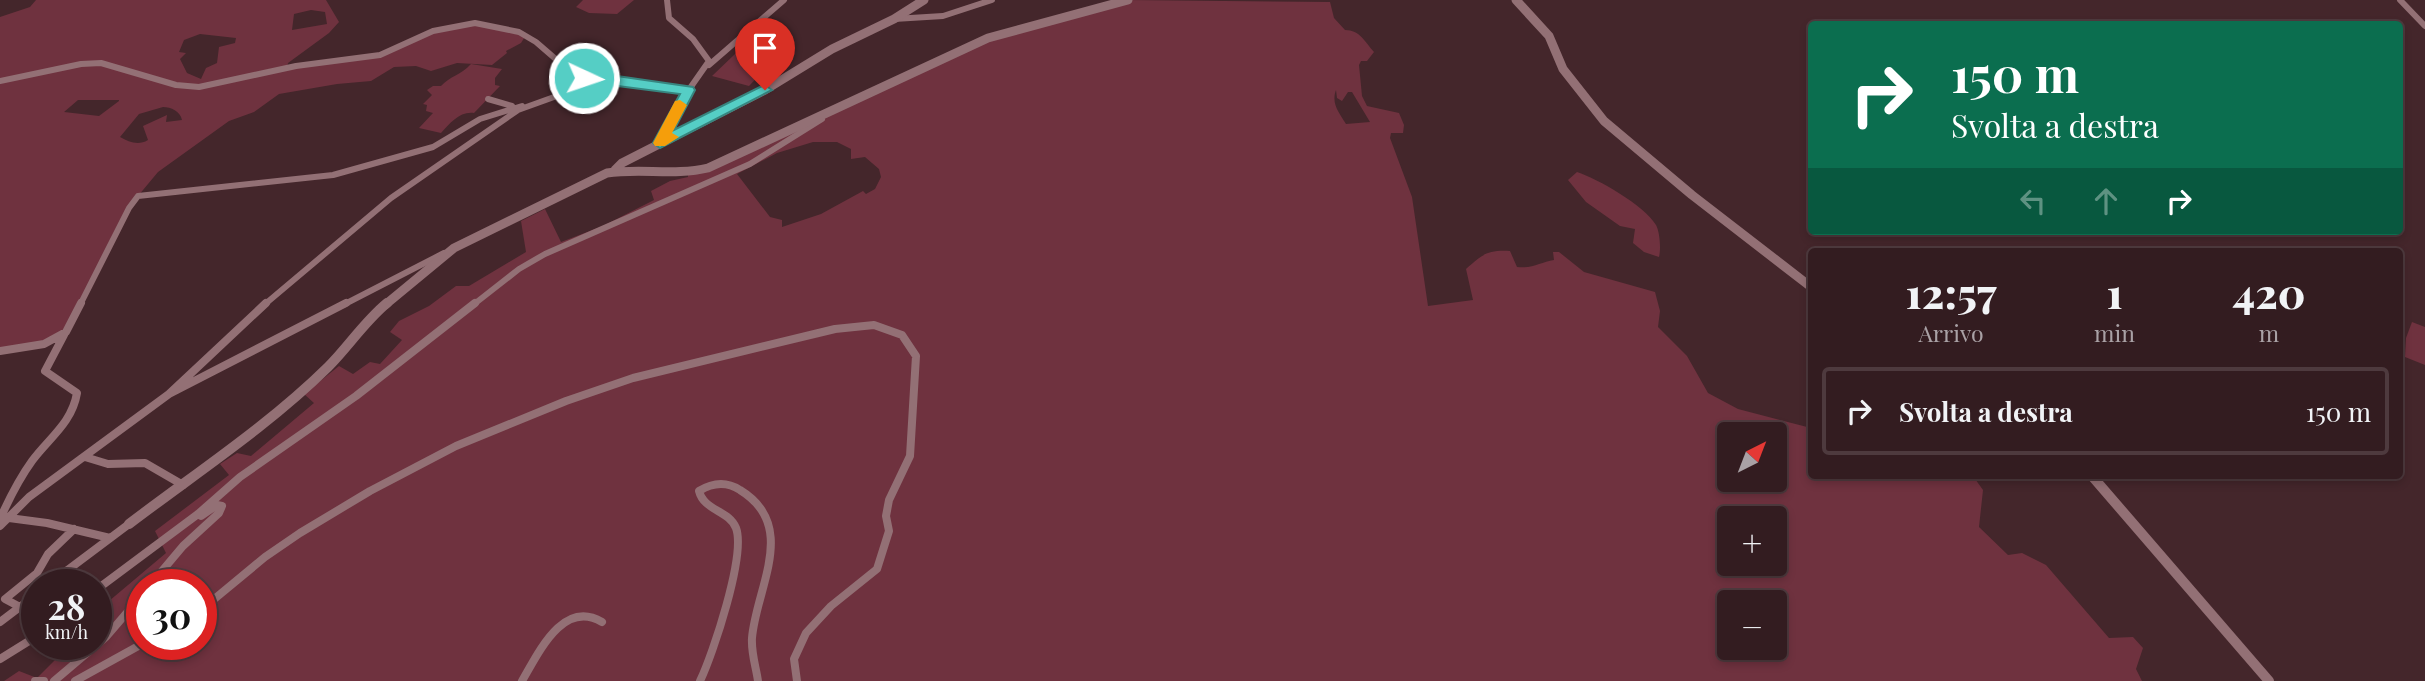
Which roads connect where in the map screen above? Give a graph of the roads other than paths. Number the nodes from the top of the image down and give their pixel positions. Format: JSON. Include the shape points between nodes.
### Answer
{"nodes":[{"id":1,"x":667,"y":0,"type":"edge"},
{"id":2,"x":784,"y":0,"type":"edge"},
{"id":3,"x":924,"y":0,"type":"edge"},
{"id":4,"x":992,"y":0,"type":"edge"},
{"id":5,"x":1128,"y":0,"type":"edge"},
{"id":6,"x":1516,"y":0,"type":"edge"},
{"id":7,"x":2400,"y":0,"type":"edge"},
{"id":8,"x":894,"y":19,"type":"junction"},
{"id":9,"x":2425,"y":26,"type":"edge"},
{"id":10,"x":709,"y":65,"type":"junction"},
{"id":11,"x":598,"y":80,"type":"junction"},
{"id":12,"x":0,"y":81,"type":"edge"},
{"id":13,"x":688,"y":90,"type":"junction"},
{"id":14,"x":488,"y":99,"type":"dead end"},
{"id":15,"x":526,"y":106,"type":"junction"},
{"id":16,"x":513,"y":107,"type":"junction"},
{"id":17,"x":829,"y":111,"type":"junction"},
{"id":18,"x":660,"y":143,"type":"junction"},
{"id":19,"x":615,"y":171,"type":"junction"},
{"id":20,"x":454,"y":248,"type":"junction"},
{"id":21,"x":1808,"y":285,"type":"edge"},
{"id":22,"x":65,"y":332,"type":"junction"},
{"id":23,"x":0,"y":351,"type":"edge"},
{"id":24,"x":169,"y":394,"type":"junction"},
{"id":25,"x":85,"y":457,"type":"junction"},
{"id":26,"x":2095,"y":479,"type":"edge"},
{"id":27,"x":183,"y":485,"type":"junction"},
{"id":28,"x":198,"y":514,"type":"junction"},
{"id":29,"x":3,"y":520,"type":"edge"},
{"id":30,"x":130,"y":524,"type":"joint"},
{"id":31,"x":74,"y":529,"type":"junction"},
{"id":32,"x":110,"y":538,"type":"junction"},
{"id":33,"x":70,"y":569,"type":"edge"},
{"id":34,"x":164,"y":569,"type":"edge"},
{"id":35,"x":112,"y":578,"type":"edge"},
{"id":36,"x":217,"y":597,"type":"edge"},
{"id":37,"x":20,"y":607,"type":"joint"},
{"id":38,"x":126,"y":614,"type":"edge"},
{"id":39,"x":0,"y":622,"type":"edge"},
{"id":40,"x":602,"y":622,"type":"dead end"},
{"id":41,"x":21,"y":646,"type":"edge"},
{"id":42,"x":126,"y":653,"type":"edge"},
{"id":43,"x":0,"y":660,"type":"edge"},
{"id":44,"x":35,"y":681,"type":"edge"},
{"id":45,"x":44,"y":681,"type":"edge"},
{"id":46,"x":54,"y":681,"type":"edge"},
{"id":47,"x":75,"y":681,"type":"edge"},
{"id":48,"x":522,"y":681,"type":"edge"},
{"id":49,"x":700,"y":681,"type":"edge"},
{"id":50,"x":758,"y":681,"type":"edge"},
{"id":51,"x":797,"y":681,"type":"edge"},
{"id":52,"x":2269,"y":681,"type":"edge"}],
"edges":[{"from":1,"to":10,"type":"street","via":[[669,18],[701,48]]},
{"from":2,"to":10,"type":"street"},
{"from":3,"to":8,"type":"main road"},
{"from":4,"to":8,"type":"street","via":[[943,16]]},
{"from":5,"to":17,"type":"main road","via":[[989,38]]},
{"from":6,"to":21,"type":"main road","via":[[1549,36],[1563,69],[1604,121]]},
{"from":7,"to":9,"type":"street"},
{"from":8,"to":18,"type":"main road"},
{"from":10,"to":13,"type":"street"},
{"from":11,"to":12,"type":"street","via":[[573,74],[519,32],[475,23],[433,31],[380,55],[199,86],[176,85],[101,63]]},
{"from":11,"to":13,"type":"street"},
{"from":11,"to":15,"type":"street"},
{"from":13,"to":18,"type":"street"},
{"from":14,"to":16,"type":"street"},
{"from":15,"to":16,"type":"street"},
{"from":15,"to":24,"type":"street","via":[[391,198],[285,286]]},
{"from":16,"to":22,"type":"street","via":[[480,119],[433,147],[333,175],[138,196]]},
{"from":17,"to":19,"type":"main road","via":[[708,168],[676,174],[646,169]]},
{"from":17,"to":28,"type":"street","via":[[750,164],[519,269],[356,396],[240,477]]},
{"from":18,"to":19,"type":"main road"},
{"from":19,"to":20,"type":"main road"},
{"from":20,"to":24,"type":"street"},
{"from":20,"to":27,"type":"main road","via":[[372,314],[329,366]]},
{"from":22,"to":23,"type":"street","via":[[44,344]]},
{"from":22,"to":29,"type":"street","via":[[46,371],[78,393],[71,417],[12,489]]},
{"from":24,"to":25,"type":"street"},
{"from":25,"to":27,"type":"street","via":[[107,464],[145,463]]},
{"from":25,"to":29,"type":"street"},
{"from":26,"to":52,"type":"main road"},
{"from":27,"to":30,"type":"main road"},
{"from":28,"to":34,"type":"street","via":[[222,506]]},
{"from":28,"to":35,"type":"street"},
{"from":29,"to":31,"type":"street"},
{"from":30,"to":32,"type":"street"},
{"from":31,"to":32,"type":"street"},
{"from":31,"to":37,"type":"street","via":[[48,554],[37,573],[5,598]]},
{"from":32,"to":33,"type":"street"},
{"from":36,"to":51,"type":"street","via":[[300,533],[456,446],[633,378],[874,325],[902,335],[916,356],[910,456],[889,500],[889,531],[877,569],[831,606],[806,634],[794,659]]},
{"from":37,"to":39,"type":"street"},
{"from":38,"to":46,"type":"street"},
{"from":40,"to":48,"type":"street","via":[[583,613],[563,622]]},
{"from":41,"to":43,"type":"street"},
{"from":42,"to":47,"type":"street"},
{"from":44,"to":45,"type":"street"},
{"from":49,"to":50,"type":"street","via":[[714,648],[738,549],[731,521],[699,497],[699,491],[712,484],[738,488],[752,499],[771,538],[767,582],[752,638]]}]}
